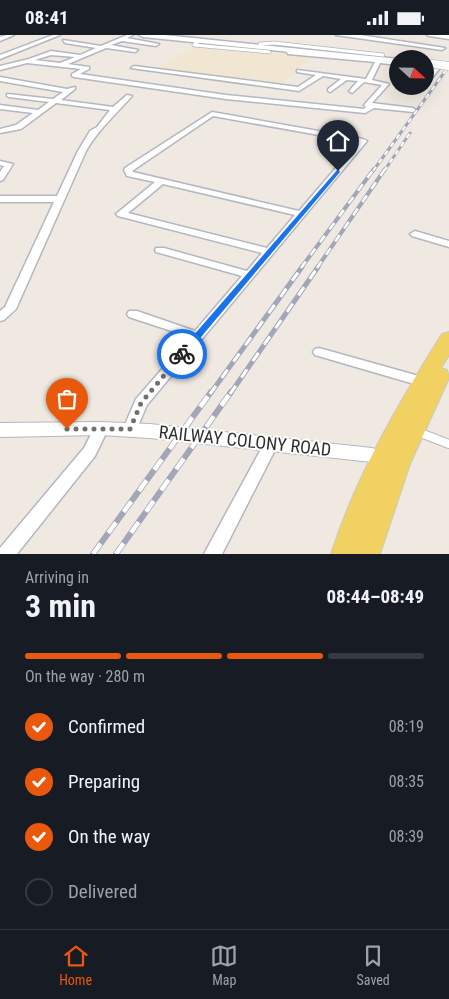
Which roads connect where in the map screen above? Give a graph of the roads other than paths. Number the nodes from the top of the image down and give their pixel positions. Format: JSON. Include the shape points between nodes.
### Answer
{"nodes":[{"id":1,"x":12,"y":35,"type":"edge"},
{"id":2,"x":58,"y":35,"type":"edge"},
{"id":3,"x":131,"y":35,"type":"edge"},
{"id":4,"x":142,"y":35,"type":"edge"},
{"id":5,"x":161,"y":35,"type":"edge"},
{"id":6,"x":165,"y":35,"type":"edge"},
{"id":7,"x":338,"y":35,"type":"edge"},
{"id":8,"x":349,"y":35,"type":"edge"},
{"id":9,"x":387,"y":35,"type":"edge"},
{"id":10,"x":429,"y":35,"type":"edge"},
{"id":11,"x":449,"y":37,"type":"edge"},
{"id":12,"x":0,"y":39,"type":"edge"},
{"id":13,"x":120,"y":39,"type":"junction"},
{"id":14,"x":216,"y":39,"type":"edge"},
{"id":15,"x":200,"y":40,"type":"junction"},
{"id":16,"x":382,"y":40,"type":"junction"},
{"id":17,"x":65,"y":41,"type":"dead end"},
{"id":18,"x":156,"y":44,"type":"dead end"},
{"id":19,"x":259,"y":45,"type":"junction"},
{"id":20,"x":101,"y":46,"type":"junction"},
{"id":21,"x":135,"y":50,"type":"dead end"},
{"id":22,"x":269,"y":52,"type":"dead end"},
{"id":23,"x":382,"y":55,"type":"dead end"},
{"id":24,"x":80,"y":57,"type":"junction"},
{"id":25,"x":0,"y":58,"type":"edge"},
{"id":26,"x":389,"y":60,"type":"edge"},
{"id":27,"x":27,"y":61,"type":"junction"},
{"id":28,"x":378,"y":61,"type":"junction"},
{"id":29,"x":389,"y":61,"type":"edge"},
{"id":30,"x":17,"y":63,"type":"junction"},
{"id":31,"x":434,"y":64,"type":"edge"},
{"id":32,"x":449,"y":65,"type":"edge"},
{"id":33,"x":60,"y":66,"type":"junction"},
{"id":34,"x":134,"y":68,"type":"dead end"},
{"id":35,"x":0,"y":69,"type":"edge"},
{"id":36,"x":299,"y":71,"type":"dead end"},
{"id":37,"x":322,"y":74,"type":"junction"},
{"id":38,"x":0,"y":75,"type":"edge"},
{"id":39,"x":347,"y":77,"type":"junction"},
{"id":40,"x":0,"y":79,"type":"edge"},
{"id":41,"x":365,"y":81,"type":"junction"},
{"id":42,"x":330,"y":90,"type":"dead end"},
{"id":43,"x":352,"y":91,"type":"dead end"},
{"id":44,"x":9,"y":95,"type":"dead end"},
{"id":45,"x":129,"y":96,"type":"dead end"},
{"id":46,"x":54,"y":101,"type":"junction"},
{"id":47,"x":373,"y":105,"type":"junction"},
{"id":48,"x":0,"y":107,"type":"edge"},
{"id":49,"x":115,"y":109,"type":"junction"},
{"id":50,"x":413,"y":110,"type":"dead end"},
{"id":51,"x":39,"y":112,"type":"junction"},
{"id":52,"x":0,"y":132,"type":"edge"},
{"id":53,"x":0,"y":163,"type":"edge"},
{"id":54,"x":0,"y":178,"type":"edge"},
{"id":55,"x":162,"y":181,"type":"junction"},
{"id":56,"x":0,"y":199,"type":"edge"},
{"id":57,"x":60,"y":199,"type":"junction"},
{"id":58,"x":302,"y":214,"type":"junction"},
{"id":59,"x":415,"y":235,"type":"dead end"},
{"id":60,"x":449,"y":244,"type":"edge"},
{"id":61,"x":160,"y":250,"type":"dead end"},
{"id":62,"x":269,"y":252,"type":"junction"},
{"id":63,"x":249,"y":275,"type":"junction"},
{"id":64,"x":133,"y":314,"type":"dead end"},
{"id":65,"x":0,"y":317,"type":"edge"},
{"id":66,"x":198,"y":335,"type":"junction"},
{"id":67,"x":449,"y":338,"type":"edge"},
{"id":68,"x":319,"y":352,"type":"dead end"},
{"id":69,"x":449,"y":359,"type":"edge"},
{"id":70,"x":430,"y":383,"type":"junction"},
{"id":71,"x":101,"y":429,"type":"junction"},
{"id":72,"x":130,"y":429,"type":"junction"},
{"id":73,"x":0,"y":430,"type":"edge"},
{"id":74,"x":414,"y":431,"type":"junction"},
{"id":75,"x":271,"y":444,"type":"junction"},
{"id":76,"x":449,"y":444,"type":"edge"},
{"id":77,"x":390,"y":461,"type":"junction"},
{"id":78,"x":6,"y":554,"type":"edge"},
{"id":79,"x":214,"y":554,"type":"edge"},
{"id":80,"x":345,"y":554,"type":"edge"},
{"id":81,"x":366,"y":554,"type":"edge"}],
"edges":[{"from":1,"to":12,"type":"street"},
{"from":2,"to":25,"type":"street"},
{"from":3,"to":13,"type":"street"},
{"from":4,"to":15,"type":"main road"},
{"from":5,"to":6,"type":"main road"},
{"from":6,"to":14,"type":"main road"},
{"from":7,"to":16,"type":"street","via":[[442,48]]},
{"from":8,"to":16,"type":"street"},
{"from":9,"to":16,"type":"street"},
{"from":10,"to":11,"type":"street"},
{"from":13,"to":18,"type":"street"},
{"from":13,"to":20,"type":"street"},
{"from":14,"to":15,"type":"main road"},
{"from":14,"to":19,"type":"main road"},
{"from":15,"to":22,"type":"lane","via":[[194,45]]},
{"from":17,"to":20,"type":"street"},
{"from":19,"to":23,"type":"lane","via":[[274,43]]},
{"from":19,"to":26,"type":"main road"},
{"from":19,"to":28,"type":"street","via":[[267,49]]},
{"from":20,"to":21,"type":"street"},
{"from":20,"to":24,"type":"street"},
{"from":24,"to":27,"type":"street","via":[[51,53]]},
{"from":24,"to":33,"type":"street"},
{"from":25,"to":30,"type":"street"},
{"from":27,"to":30,"type":"street"},
{"from":27,"to":33,"type":"street"},
{"from":28,"to":29,"type":"street"},
{"from":28,"to":41,"type":"street"},
{"from":30,"to":35,"type":"street"},
{"from":31,"to":32,"type":"main road","bridge":true},
{"from":33,"to":47,"type":"street","via":[[87,68],[74,75],[226,97],[366,111]]},
{"from":34,"to":37,"type":"street","via":[[299,89]]},
{"from":35,"to":38,"type":"street","via":[[3,73]]},
{"from":36,"to":37,"type":"street"},
{"from":37,"to":39,"type":"street"},
{"from":39,"to":41,"type":"street"},
{"from":39,"to":42,"type":"street"},
{"from":40,"to":46,"type":"street","via":[[70,89]]},
{"from":41,"to":43,"type":"street"},
{"from":41,"to":47,"type":"street","via":[[386,84],[366,105]]},
{"from":44,"to":46,"type":"street"},
{"from":45,"to":49,"type":"street"},
{"from":46,"to":49,"type":"street"},
{"from":46,"to":51,"type":"street"},
{"from":47,"to":50,"type":"street"},
{"from":48,"to":51,"type":"street"},
{"from":49,"to":57,"type":"street","via":[[82,151]]},
{"from":51,"to":52,"type":"street","via":[[18,127]]},
{"from":53,"to":54,"type":"street","via":[[9,164]]},
{"from":55,"to":58,"type":"street"},
{"from":55,"to":58,"type":"street","via":[[130,174],[128,170],[212,114],[363,141]]},
{"from":55,"to":62,"type":"street","via":[[120,215]]},
{"from":56,"to":57,"type":"street"},
{"from":57,"to":65,"type":"street","via":[[10,309]]},
{"from":58,"to":62,"type":"street"},
{"from":59,"to":60,"type":"street"},
{"from":61,"to":63,"type":"street"},
{"from":62,"to":63,"type":"street"},
{"from":63,"to":66,"type":"street"},
{"from":64,"to":66,"type":"street"},
{"from":66,"to":72,"type":"street","via":[[141,403]]},
{"from":67,"to":70,"type":"main road"},
{"from":68,"to":70,"type":"street"},
{"from":69,"to":70,"type":"main road"},
{"from":70,"to":74,"type":"main road"},
{"from":70,"to":77,"type":"main road","via":[[398,425]]},
{"from":71,"to":72,"type":"street","name":"RAILWAY COLONY ROAD"},
{"from":71,"to":73,"type":"street","name":"RAILWAY COLONY ROAD"},
{"from":71,"to":78,"type":"street","via":[[90,452]]},
{"from":72,"to":75,"type":"street","name":"RAILWAY COLONY ROAD"},
{"from":74,"to":76,"type":"lane"},
{"from":74,"to":77,"type":"main road"},
{"from":75,"to":77,"type":"street","name":"RAILWAY COLONY ROAD","via":[[372,455]]},
{"from":75,"to":79,"type":"street"},
{"from":77,"to":80,"type":"main road","via":[[352,531]]},
{"from":77,"to":81,"type":"main road"}]}
